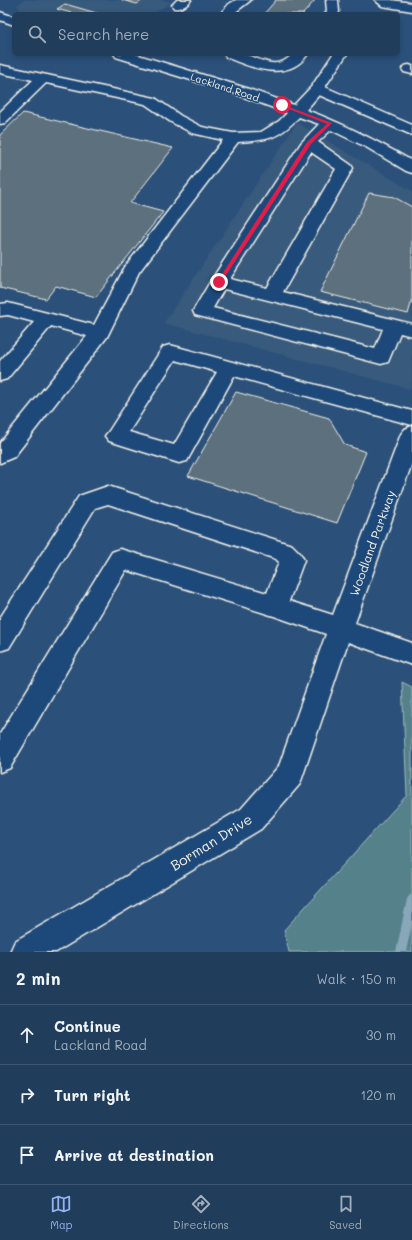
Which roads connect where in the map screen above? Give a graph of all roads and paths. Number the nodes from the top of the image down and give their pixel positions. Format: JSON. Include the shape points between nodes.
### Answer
{"nodes":[{"id":1,"x":245,"y":0,"type":"edge"},
{"id":2,"x":332,"y":0,"type":"edge"},
{"id":3,"x":381,"y":0,"type":"edge"},
{"id":4,"x":412,"y":7,"type":"edge"},
{"id":5,"x":228,"y":12,"type":"edge"},
{"id":6,"x":333,"y":12,"type":"edge"},
{"id":7,"x":128,"y":56,"type":"edge"},
{"id":8,"x":237,"y":56,"type":"edge"},
{"id":9,"x":299,"y":56,"type":"edge"},
{"id":10,"x":339,"y":56,"type":"edge"},
{"id":11,"x":0,"y":69,"type":"edge"},
{"id":12,"x":43,"y":78,"type":"junction"},
{"id":13,"x":317,"y":89,"type":"junction"},
{"id":14,"x":297,"y":111,"type":"junction"},
{"id":15,"x":0,"y":120,"type":"edge"},
{"id":16,"x":330,"y":123,"type":"junction"},
{"id":17,"x":412,"y":130,"type":"edge"},
{"id":18,"x":233,"y":138,"type":"junction"},
{"id":19,"x":309,"y":143,"type":"junction"},
{"id":20,"x":412,"y":168,"type":"edge"},
{"id":21,"x":219,"y":282,"type":"junction"},
{"id":22,"x":272,"y":295,"type":"junction"},
{"id":23,"x":0,"y":310,"type":"edge"},
{"id":24,"x":47,"y":319,"type":"junction"},
{"id":25,"x":403,"y":328,"type":"edge"},
{"id":26,"x":100,"y":334,"type":"junction"},
{"id":27,"x":228,"y":368,"type":"junction"},
{"id":28,"x":0,"y":374,"type":"edge"},
{"id":29,"x":412,"y":418,"type":"edge"},
{"id":30,"x":412,"y":434,"type":"edge"},
{"id":31,"x":0,"y":456,"type":"edge"},
{"id":32,"x":275,"y":606,"type":"junction"},
{"id":33,"x":340,"y":629,"type":"junction"},
{"id":34,"x":0,"y":640,"type":"edge"},
{"id":35,"x":412,"y":654,"type":"edge"},
{"id":36,"x":0,"y":759,"type":"edge"},
{"id":37,"x":26,"y":952,"type":"edge"}],
"edges":[{"from":1,"to":5,"type":"street"},
{"from":2,"to":6,"type":"street"},
{"from":3,"to":4,"type":"street"},
{"from":7,"to":14,"type":"street","name":"Lackland Road"},
{"from":8,"to":9,"type":"street","via":[[270,68],[284,66]]},
{"from":10,"to":13,"type":"street"},
{"from":11,"to":12,"type":"street"},
{"from":12,"to":15,"type":"street"},
{"from":12,"to":18,"type":"street","via":[[150,101],[197,130]]},
{"from":13,"to":14,"type":"street"},
{"from":13,"to":17,"type":"street"},
{"from":14,"to":16,"type":"street","name":"Lackland Road"},
{"from":14,"to":18,"type":"street","via":[[284,124],[265,136]]},
{"from":16,"to":19,"type":"street"},
{"from":16,"to":20,"type":"street","name":"Lackland Road"},
{"from":18,"to":26,"type":"street","via":[[130,271]]},
{"from":19,"to":21,"type":"street"},
{"from":19,"to":22,"type":"street","via":[[345,168]]},
{"from":21,"to":22,"type":"street"},
{"from":21,"to":25,"type":"street","via":[[202,311],[381,357]]},
{"from":22,"to":25,"type":"street"},
{"from":23,"to":24,"type":"street","via":[[8,309]]},
{"from":24,"to":26,"type":"street"},
{"from":24,"to":28,"type":"street"},
{"from":26,"to":31,"type":"street"},
{"from":27,"to":27,"type":"street","via":[[170,352],[116,436],[179,455]]},
{"from":27,"to":29,"type":"street"},
{"from":30,"to":33,"type":"street","name":"Woodland Parkway"},
{"from":32,"to":33,"type":"street"},
{"from":32,"to":34,"type":"street","via":[[292,560],[284,552],[108,495],[87,502]]},
{"from":32,"to":36,"type":"street","via":[[120,559]]},
{"from":33,"to":35,"type":"street"},
{"from":33,"to":37,"type":"street","name":"Borman Drive","via":[[290,774],[251,819]]}]}
